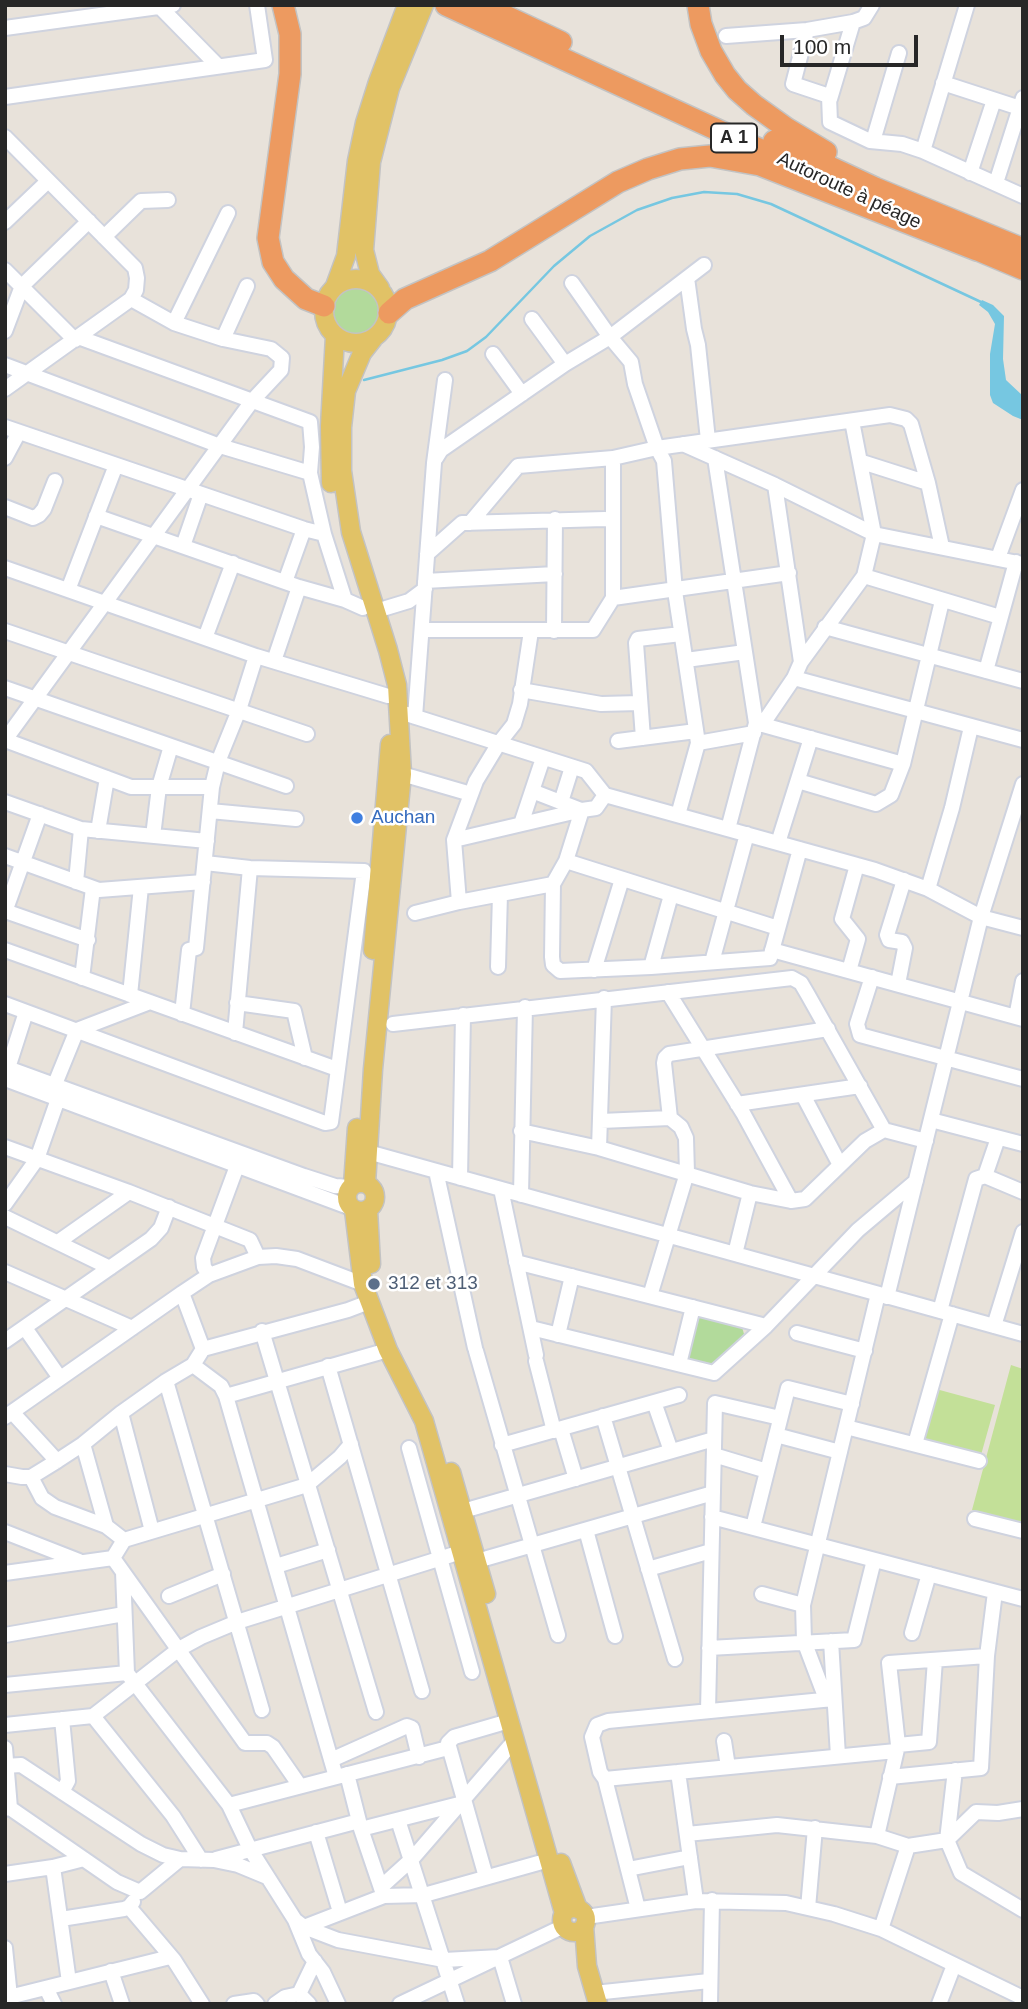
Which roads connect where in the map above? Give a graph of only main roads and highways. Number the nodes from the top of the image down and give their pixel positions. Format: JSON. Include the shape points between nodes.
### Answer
{"nodes":[{"id":1,"x":283,"y":5,"type":"edge"},
{"id":2,"x":424,"y":5,"type":"edge"},
{"id":3,"x":446,"y":5,"type":"edge"},
{"id":4,"x":482,"y":5,"type":"edge"},
{"id":5,"x":698,"y":5,"type":"edge"},
{"id":6,"x":409,"y":14,"type":"edge"},
{"id":7,"x":971,"y":227,"type":"junction"},
{"id":8,"x":1023,"y":249,"type":"edge"},
{"id":9,"x":977,"y":250,"type":"junction"},
{"id":10,"x":1023,"y":269,"type":"edge"},
{"id":11,"x":335,"y":286,"type":"junction"},
{"id":12,"x":380,"y":288,"type":"junction"},
{"id":13,"x":324,"y":306,"type":"junction"},
{"id":14,"x":389,"y":313,"type":"junction"},
{"id":15,"x":335,"y":336,"type":"junction"},
{"id":16,"x":373,"y":339,"type":"junction"},
{"id":17,"x":370,"y":610,"type":"junction"},
{"id":18,"x":356,"y":1185,"type":"junction"},
{"id":19,"x":357,"y":1209,"type":"junction"},
{"id":20,"x":469,"y":1557,"type":"junction"},
{"id":21,"x":574,"y":1920,"type":"junction"},
{"id":22,"x":596,"y":1998,"type":"edge"}],
"edges":[{"from":1,"to":13,"type":"highway","via":[[290,34],[290,74],[268,238],[273,262],[284,279],[306,299]]},
{"from":2,"to":6,"type":"main road"},
{"from":3,"to":9,"type":"highway","name":"Autoroute à péage","number":"A 1"},
{"from":4,"to":7,"type":"highway","number":"A 1","via":[[875,188]]},
{"from":5,"to":7,"type":"highway","via":[[711,51],[725,75],[754,105],[819,149]]},
{"from":6,"to":11,"type":"main road","via":[[365,123],[346,256]]},
{"from":6,"to":12,"type":"main road","via":[[371,162],[364,250],[370,274]]},
{"from":7,"to":8,"type":"highway","number":"A 1"},
{"from":9,"to":10,"type":"highway","name":"Autoroute à péage","number":"A 1"},
{"from":9,"to":14,"type":"highway","via":[[760,165],[710,156],[680,159],[618,182],[490,261],[405,299]]},
{"from":11,"to":12,"type":"main road","via":[[363,279]]},
{"from":11,"to":13,"type":"main road"},
{"from":12,"to":14,"type":"main road"},
{"from":13,"to":15,"type":"main road","via":[[327,325]]},
{"from":14,"to":16,"type":"main road"},
{"from":15,"to":16,"type":"main road","via":[[358,343]]},
{"from":15,"to":17,"type":"main road","via":[[330,475],[342,543]]},
{"from":16,"to":17,"type":"main road","via":[[346,391],[342,426],[342,471],[351,532]]},
{"from":17,"to":18,"type":"main road","via":[[387,696],[390,751],[360,1080]]},
{"from":17,"to":18,"type":"main road","via":[[407,715],[368,1152]]},
{"from":18,"to":19,"type":"main road","via":[[346,1198]]},
{"from":18,"to":19,"type":"main road","via":[[371,1186],[375,1196],[375,1201]]},
{"from":19,"to":20,"type":"main road","via":[[389,1325],[428,1401],[463,1511]]},
{"from":19,"to":20,"type":"main road","via":[[363,1284],[388,1350],[424,1421]]},
{"from":20,"to":21,"type":"main road"},
{"from":20,"to":21,"type":"main road","via":[[514,1740],[549,1860]]},
{"from":21,"to":22,"type":"main road","via":[[580,1959],[587,1966]]}]}
